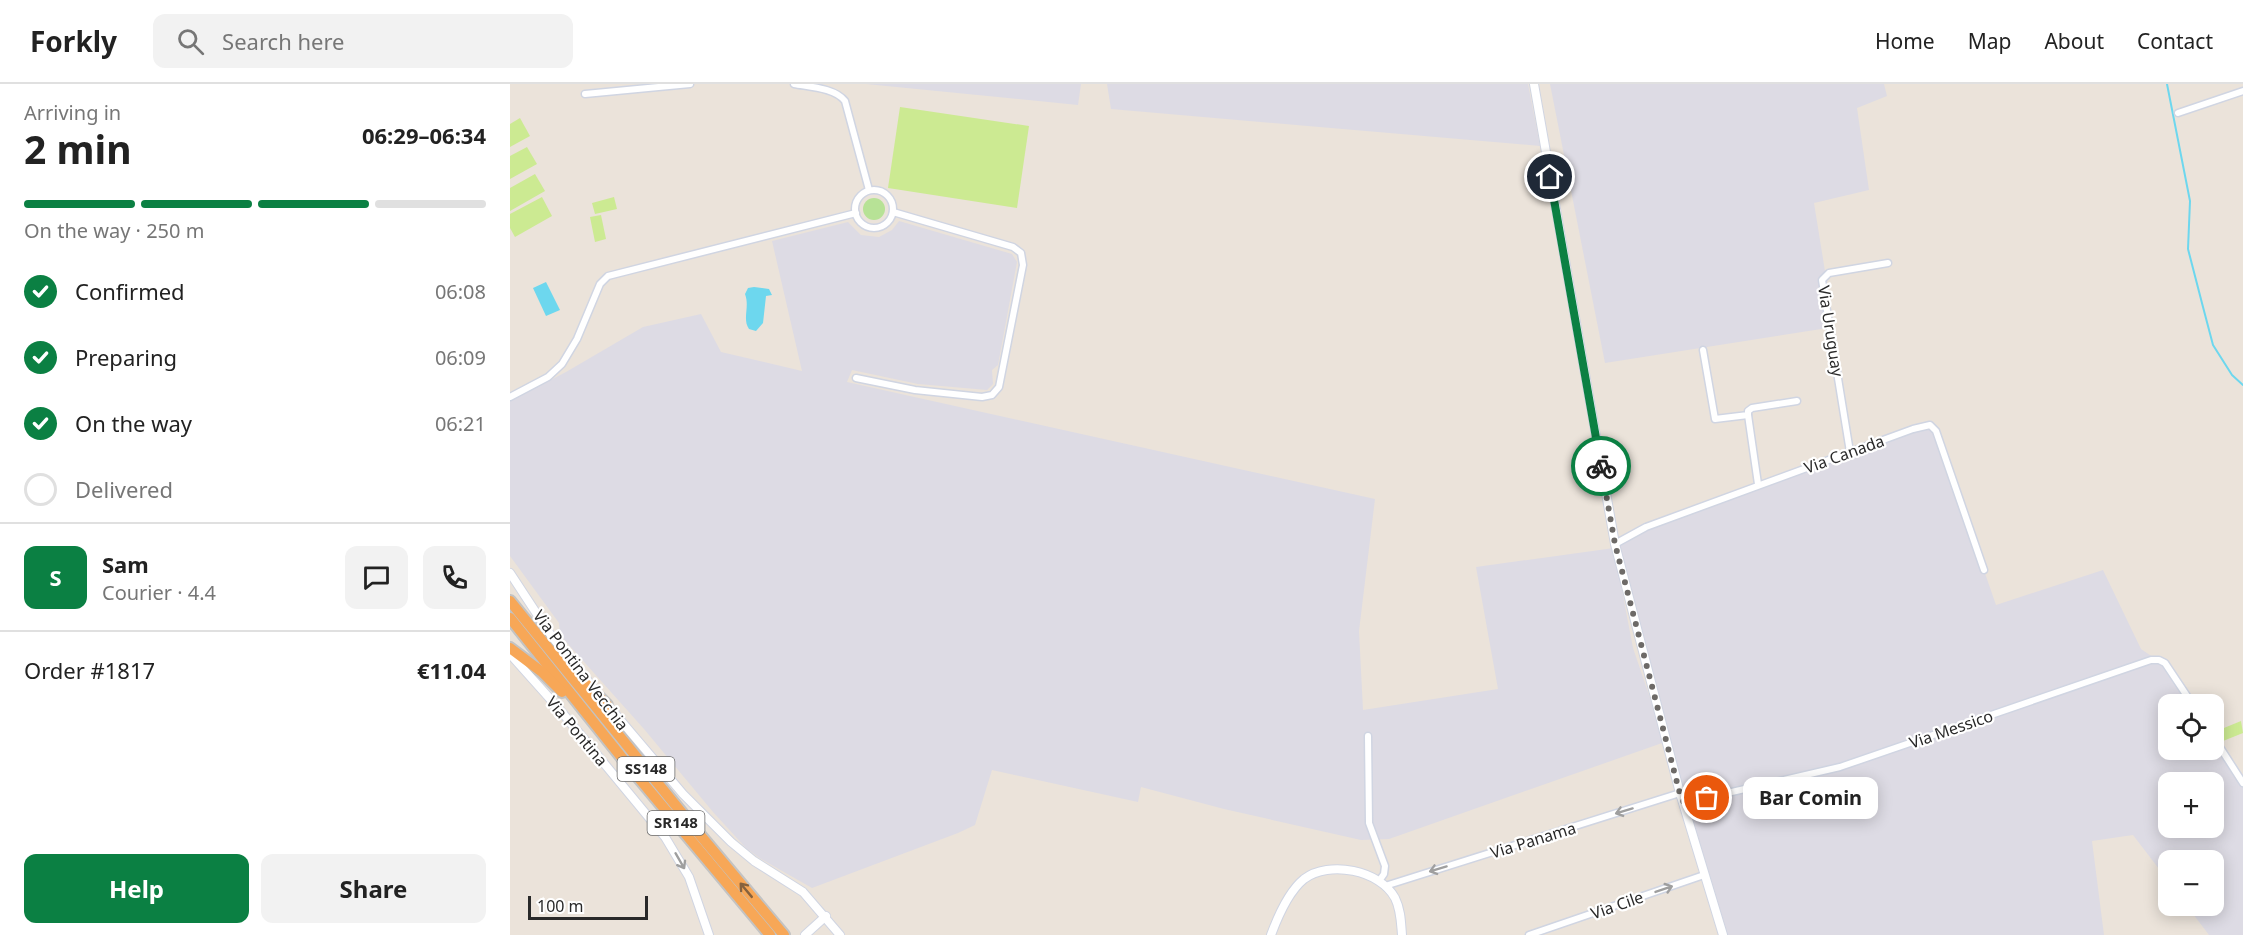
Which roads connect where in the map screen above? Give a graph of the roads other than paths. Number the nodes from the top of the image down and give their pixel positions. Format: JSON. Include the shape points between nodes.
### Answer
{"nodes":[{"id":1,"x":690,"y":84,"type":"edge"},
{"id":2,"x":794,"y":84,"type":"edge"},
{"id":3,"x":1534,"y":84,"type":"edge"},
{"id":4,"x":650,"y":86,"type":"edge"},
{"id":5,"x":2243,"y":91,"type":"edge"},
{"id":6,"x":585,"y":94,"type":"dead end"},
{"id":7,"x":2178,"y":114,"type":"dead end"},
{"id":8,"x":869,"y":190,"type":"junction"},
{"id":9,"x":893,"y":212,"type":"junction"},
{"id":10,"x":856,"y":213,"type":"junction"},
{"id":11,"x":1888,"y":263,"type":"dead end"},
{"id":12,"x":1703,"y":350,"type":"dead end"},
{"id":13,"x":856,"y":378,"type":"dead end"},
{"id":14,"x":510,"y":397,"type":"edge"},
{"id":15,"x":1797,"y":401,"type":"dead end"},
{"id":16,"x":1748,"y":415,"type":"junction"},
{"id":17,"x":1850,"y":452,"type":"junction"},
{"id":18,"x":1758,"y":484,"type":"junction"},
{"id":19,"x":1615,"y":544,"type":"junction"},
{"id":20,"x":1984,"y":570,"type":"dead end"},
{"id":21,"x":510,"y":573,"type":"edge"},
{"id":22,"x":510,"y":601,"type":"edge"},
{"id":23,"x":510,"y":618,"type":"edge"},
{"id":24,"x":546,"y":644,"type":"junction"},
{"id":25,"x":510,"y":648,"type":"edge"},
{"id":26,"x":510,"y":654,"type":"edge"},
{"id":27,"x":2186,"y":694,"type":"edge"},
{"id":28,"x":607,"y":705,"type":"junction"},
{"id":29,"x":583,"y":709,"type":"junction"},
{"id":30,"x":1368,"y":736,"type":"dead end"},
{"id":31,"x":2224,"y":754,"type":"edge"},
{"id":32,"x":2243,"y":783,"type":"edge"},
{"id":33,"x":1680,"y":794,"type":"junction"},
{"id":34,"x":1684,"y":803,"type":"junction"},
{"id":35,"x":1704,"y":875,"type":"junction"},
{"id":36,"x":1382,"y":884,"type":"junction"},
{"id":37,"x":826,"y":916,"type":"junction"},
{"id":38,"x":709,"y":935,"type":"edge"},
{"id":39,"x":770,"y":935,"type":"edge"},
{"id":40,"x":784,"y":935,"type":"edge"},
{"id":41,"x":805,"y":935,"type":"edge"},
{"id":42,"x":840,"y":935,"type":"edge"},
{"id":43,"x":1271,"y":935,"type":"edge"},
{"id":44,"x":1402,"y":935,"type":"edge"},
{"id":45,"x":1529,"y":935,"type":"edge"},
{"id":46,"x":1723,"y":935,"type":"edge"}],
"edges":[{"from":1,"to":4,"type":"street"},
{"from":2,"to":8,"type":"street","via":[[832,92],[845,101]]},
{"from":3,"to":19,"type":"street"},
{"from":4,"to":6,"type":"street"},
{"from":5,"to":7,"type":"street"},
{"from":8,"to":9,"type":"street","via":[[887,195]]},
{"from":8,"to":10,"type":"street","via":[[858,199]]},
{"from":9,"to":10,"type":"street","via":[[887,223],[875,228],[863,224]]},
{"from":9,"to":13,"type":"street","via":[[1021,252],[1023,265],[999,387],[992,395],[972,396]]},
{"from":10,"to":14,"type":"street","via":[[608,276],[600,284],[562,364],[548,377]]},
{"from":11,"to":17,"type":"street","name":"Via Uruguay","via":[[1829,273],[1822,280]]},
{"from":12,"to":16,"type":"street","via":[[1714,417],[1720,420]]},
{"from":15,"to":16,"type":"street","via":[[1752,408]]},
{"from":16,"to":18,"type":"street"},
{"from":17,"to":18,"type":"street","name":"Via Canada"},
{"from":17,"to":20,"type":"street","name":"Via Canada","via":[[1913,429],[1933,427]]},
{"from":18,"to":19,"type":"street","name":"Via Canada","via":[[1646,527]]},
{"from":19,"to":33,"type":"street"},
{"from":21,"to":28,"type":"street","name":"Via Pontina Vecchia","via":[[552,637]]},
{"from":22,"to":24,"type":"highway","number":"SS148"},
{"from":23,"to":29,"type":"highway"},
{"from":24,"to":28,"type":"highway"},
{"from":40,"to":24,"type":"highway","number":"SS148","one_way":true},
{"from":25,"to":29,"type":"highway"},
{"from":26,"to":38,"type":"street","name":"Via Pontina","one_way":true,"via":[[665,837],[689,878]]},
{"from":27,"to":34,"type":"street","name":"Via Messico","via":[[2166,663],[2151,660],[1840,767]]},
{"from":28,"to":37,"type":"street","name":"Via Pontina Vecchia","via":[[678,789],[731,842],[796,886]]},
{"from":29,"to":39,"type":"highway","number":"SR148"},
{"from":30,"to":36,"type":"street","via":[[1369,824],[1385,866]]},
{"from":31,"to":32,"type":"street"},
{"from":33,"to":34,"type":"street"},
{"from":33,"to":36,"type":"street","name":"Via Panama","one_way":true},
{"from":34,"to":35,"type":"street"},
{"from":45,"to":35,"type":"street","name":"Via Cile","one_way":true},
{"from":35,"to":46,"type":"street"},
{"from":36,"to":43,"type":"street","via":[[1355,872],[1334,869],[1311,874],[1295,888]]},
{"from":36,"to":44,"type":"street","via":[[1399,906]]},
{"from":37,"to":41,"type":"street"},
{"from":37,"to":42,"type":"street","name":"Via Pontina Vecchia"}]}
